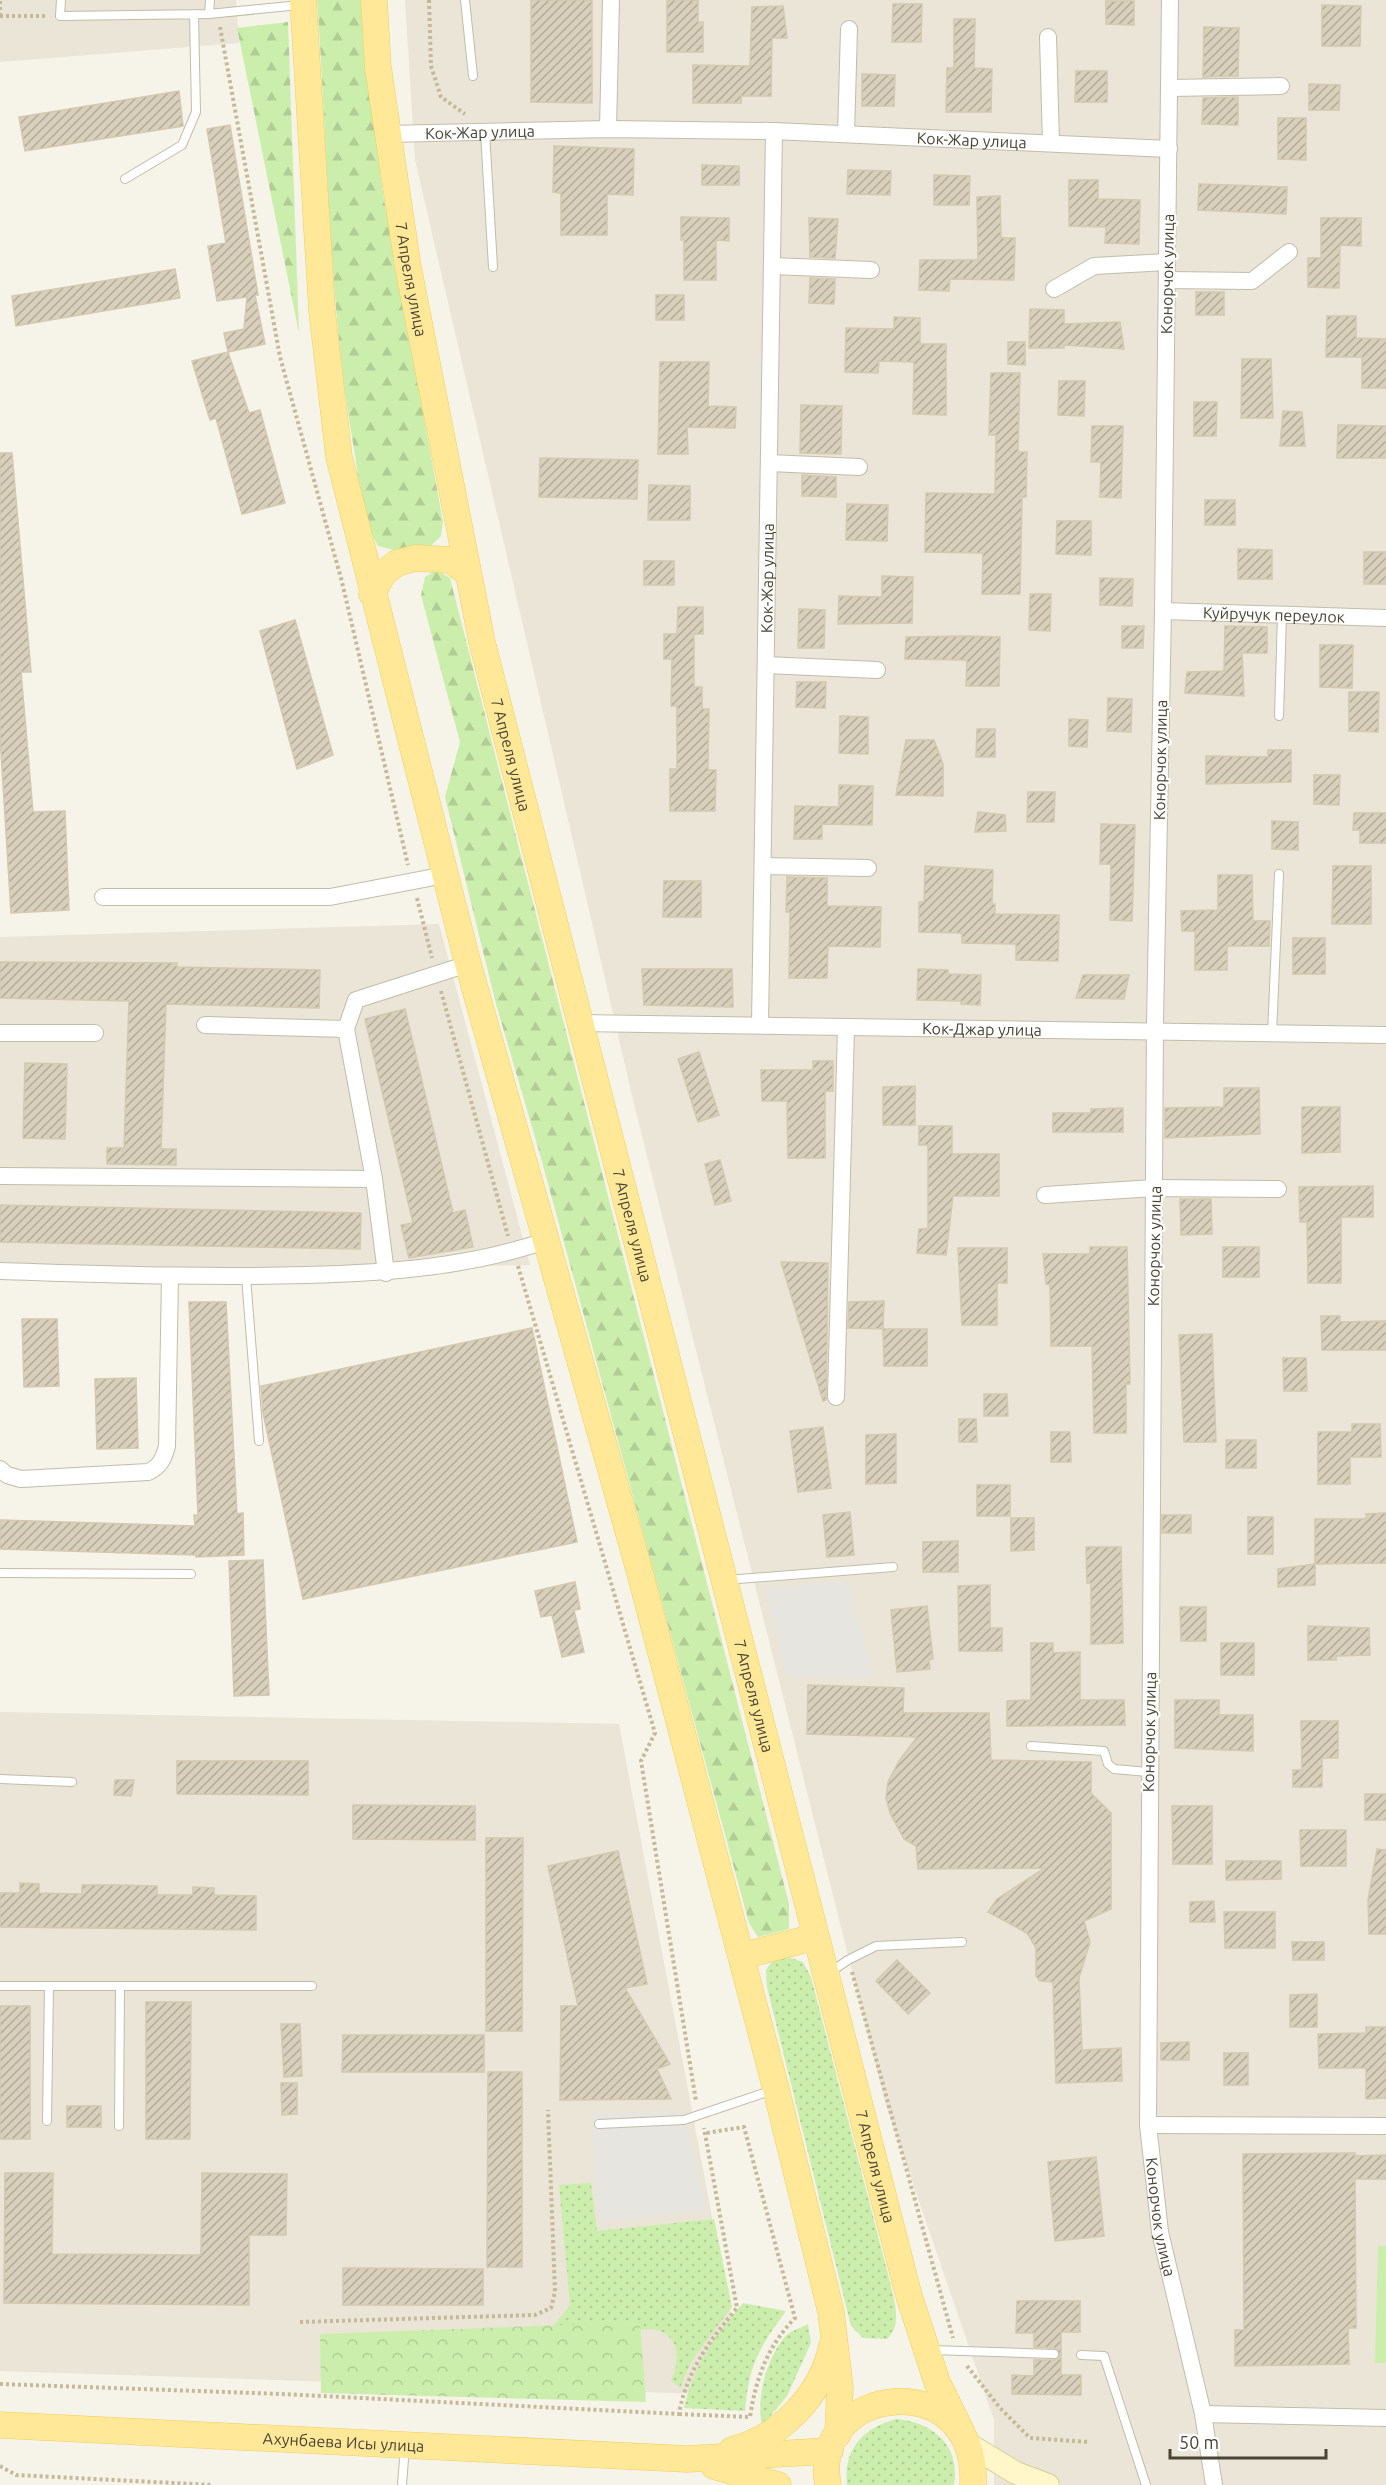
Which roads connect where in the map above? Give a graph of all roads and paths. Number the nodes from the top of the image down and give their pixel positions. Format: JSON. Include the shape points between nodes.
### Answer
{"nodes":[{"id":1,"x":0,"y":0,"type":"edge"},
{"id":2,"x":61,"y":0,"type":"edge"},
{"id":3,"x":210,"y":0,"type":"edge"},
{"id":4,"x":374,"y":0,"type":"edge"},
{"id":5,"x":429,"y":0,"type":"edge"},
{"id":6,"x":465,"y":0,"type":"edge"},
{"id":7,"x":611,"y":0,"type":"edge"},
{"id":8,"x":1170,"y":0,"type":"edge"},
{"id":9,"x":303,"y":3,"type":"edge"},
{"id":10,"x":194,"y":14,"type":"junction"},
{"id":11,"x":209,"y":14,"type":"junction"},
{"id":12,"x":0,"y":16,"type":"edge"},
{"id":13,"x":60,"y":16,"type":"junction"},
{"id":14,"x":849,"y":29,"type":"dead end"},
{"id":15,"x":1048,"y":37,"type":"dead end"},
{"id":16,"x":473,"y":76,"type":"dead end"},
{"id":17,"x":1281,"y":86,"type":"dead end"},
{"id":18,"x":1169,"y":88,"type":"junction"},
{"id":19,"x":608,"y":129,"type":"junction"},
{"id":20,"x":774,"y":131,"type":"junction"},
{"id":21,"x":484,"y":132,"type":"junction"},
{"id":22,"x":387,"y":134,"type":"junction"},
{"id":23,"x":846,"y":134,"type":"junction"},
{"id":24,"x":1051,"y":143,"type":"junction"},
{"id":25,"x":1169,"y":149,"type":"junction"},
{"id":26,"x":125,"y":179,"type":"dead end"},
{"id":27,"x":1289,"y":252,"type":"dead end"},
{"id":28,"x":1167,"y":262,"type":"junction"},
{"id":29,"x":772,"y":266,"type":"junction"},
{"id":30,"x":493,"y":267,"type":"dead end"},
{"id":31,"x":871,"y":270,"type":"dead end"},
{"id":32,"x":1167,"y":280,"type":"junction"},
{"id":33,"x":1054,"y":289,"type":"dead end"},
{"id":34,"x":769,"y":463,"type":"junction"},
{"id":35,"x":859,"y":467,"type":"dead end"},
{"id":36,"x":466,"y":572,"type":"junction"},
{"id":37,"x":372,"y":594,"type":"junction"},
{"id":38,"x":1163,"y":611,"type":"junction"},
{"id":39,"x":1282,"y":615,"type":"junction"},
{"id":40,"x":1386,"y":618,"type":"edge"},
{"id":41,"x":766,"y":666,"type":"junction"},
{"id":42,"x":877,"y":670,"type":"dead end"},
{"id":43,"x":1279,"y":716,"type":"dead end"},
{"id":44,"x":763,"y":866,"type":"junction"},
{"id":45,"x":868,"y":868,"type":"dead end"},
{"id":46,"x":1279,"y":874,"type":"dead end"},
{"id":47,"x":445,"y":875,"type":"junction"},
{"id":48,"x":413,"y":883,"type":"junction"},
{"id":49,"x":103,"y":897,"type":"dead end"},
{"id":50,"x":468,"y":964,"type":"junction"},
{"id":51,"x":436,"y":974,"type":"junction"},
{"id":52,"x":578,"y":1023,"type":"junction"},
{"id":53,"x":205,"y":1025,"type":"dead end"},
{"id":54,"x":760,"y":1025,"type":"junction"},
{"id":55,"x":846,"y":1027,"type":"junction"},
{"id":56,"x":346,"y":1029,"type":"junction"},
{"id":57,"x":1155,"y":1032,"type":"junction"},
{"id":58,"x":0,"y":1033,"type":"edge"},
{"id":59,"x":95,"y":1033,"type":"dead end"},
{"id":60,"x":1272,"y":1034,"type":"junction"},
{"id":61,"x":1386,"y":1035,"type":"edge"},
{"id":62,"x":0,"y":1176,"type":"edge"},
{"id":63,"x":374,"y":1179,"type":"junction"},
{"id":64,"x":1154,"y":1188,"type":"junction"},
{"id":65,"x":1278,"y":1189,"type":"dead end"},
{"id":66,"x":1045,"y":1195,"type":"dead end"},
{"id":67,"x":548,"y":1240,"type":"junction"},
{"id":68,"x":514,"y":1252,"type":"junction"},
{"id":69,"x":0,"y":1271,"type":"edge"},
{"id":70,"x":386,"y":1273,"type":"junction"},
{"id":71,"x":170,"y":1276,"type":"junction"},
{"id":72,"x":246,"y":1277,"type":"junction"},
{"id":73,"x":836,"y":1397,"type":"dead end"},
{"id":74,"x":259,"y":1441,"type":"dead end"},
{"id":75,"x":0,"y":1469,"type":"edge"},
{"id":76,"x":893,"y":1567,"type":"dead end"},
{"id":77,"x":0,"y":1574,"type":"edge"},
{"id":78,"x":191,"y":1574,"type":"dead end"},
{"id":79,"x":722,"y":1580,"type":"junction"},
{"id":80,"x":1031,"y":1746,"type":"dead end"},
{"id":81,"x":1148,"y":1772,"type":"junction"},
{"id":82,"x":0,"y":1779,"type":"edge"},
{"id":83,"x":72,"y":1782,"type":"dead end"},
{"id":84,"x":815,"y":1937,"type":"junction"},
{"id":85,"x":962,"y":1942,"type":"dead end"},
{"id":86,"x":742,"y":1956,"type":"junction"},
{"id":87,"x":824,"y":1976,"type":"junction"},
{"id":88,"x":0,"y":1986,"type":"edge"},
{"id":89,"x":49,"y":1986,"type":"junction"},
{"id":90,"x":120,"y":1986,"type":"junction"},
{"id":91,"x":312,"y":1986,"type":"dead end"},
{"id":92,"x":776,"y":2089,"type":"junction"},
{"id":93,"x":548,"y":2110,"type":"dead end"},
{"id":94,"x":700,"y":2115,"type":"junction"},
{"id":95,"x":47,"y":2121,"type":"dead end"},
{"id":96,"x":599,"y":2124,"type":"dead end"},
{"id":97,"x":1148,"y":2125,"type":"junction"},
{"id":98,"x":119,"y":2126,"type":"dead end"},
{"id":99,"x":1386,"y":2126,"type":"edge"},
{"id":100,"x":706,"y":2133,"type":"junction"},
{"id":101,"x":938,"y":2290,"type":"dead end"},
{"id":102,"x":300,"y":2322,"type":"dead end"},
{"id":103,"x":835,"y":2334,"type":"junction"},
{"id":104,"x":926,"y":2349,"type":"junction"},
{"id":105,"x":957,"y":2350,"type":"junction"},
{"id":106,"x":1054,"y":2354,"type":"dead end"},
{"id":107,"x":1081,"y":2355,"type":"dead end"},
{"id":108,"x":0,"y":2384,"type":"edge"},
{"id":109,"x":680,"y":2414,"type":"junction"},
{"id":110,"x":1203,"y":2414,"type":"junction"},
{"id":111,"x":1386,"y":2418,"type":"edge"},
{"id":112,"x":0,"y":2425,"type":"edge"},
{"id":113,"x":965,"y":2439,"type":"junction"},
{"id":114,"x":1089,"y":2442,"type":"dead end"},
{"id":115,"x":834,"y":2443,"type":"junction"},
{"id":116,"x":405,"y":2446,"type":"junction"},
{"id":117,"x":687,"y":2459,"type":"junction"},
{"id":118,"x":0,"y":2466,"type":"edge"},
{"id":119,"x":213,"y":2485,"type":"edge"},
{"id":120,"x":402,"y":2485,"type":"edge"},
{"id":121,"x":778,"y":2485,"type":"edge"},
{"id":122,"x":828,"y":2485,"type":"edge"},
{"id":123,"x":973,"y":2485,"type":"edge"},
{"id":124,"x":1017,"y":2485,"type":"edge"},
{"id":125,"x":1048,"y":2485,"type":"edge"},
{"id":126,"x":1067,"y":2485,"type":"edge"},
{"id":127,"x":1146,"y":2485,"type":"edge"},
{"id":128,"x":1214,"y":2485,"type":"edge"}],
"edges":[{"from":1,"to":12,"type":"path"},
{"from":2,"to":13,"type":"lane"},
{"from":3,"to":11,"type":"lane"},
{"from":4,"to":22,"type":"main road","name":"7 Апреля улица"},
{"from":5,"to":21,"type":"path","via":[[431,66],[441,97]]},
{"from":6,"to":16,"type":"lane"},
{"from":7,"to":19,"type":"street"},
{"from":8,"to":18,"type":"street","name":"Конорчок улица"},
{"from":9,"to":11,"type":"lane"},
{"from":9,"to":37,"type":"main road","via":[[328,382],[339,457]]},
{"from":10,"to":11,"type":"lane"},
{"from":10,"to":13,"type":"lane"},
{"from":10,"to":26,"type":"lane","via":[[196,112],[182,145]]},
{"from":11,"to":48,"type":"path","via":[[220,28],[280,357],[342,582]]},
{"from":12,"to":13,"type":"path"},
{"from":14,"to":23,"type":"street"},
{"from":15,"to":24,"type":"street"},
{"from":17,"to":18,"type":"street"},
{"from":18,"to":25,"type":"street","name":"Конорчок улица"},
{"from":19,"to":20,"type":"street","name":"Кок-Жар улица"},
{"from":19,"to":21,"type":"street","name":"Кок-Жар улица"},
{"from":20,"to":23,"type":"street","name":"Кок-Жар улица"},
{"from":20,"to":29,"type":"street","name":"Кок-Жар улица"},
{"from":21,"to":22,"type":"street","name":"Кок-Жар улица"},
{"from":21,"to":30,"type":"lane"},
{"from":22,"to":36,"type":"main road","name":"7 Апреля улица"},
{"from":23,"to":24,"type":"street","name":"Кок-Жар улица"},
{"from":24,"to":25,"type":"street","name":"Кок-Жар улица"},
{"from":25,"to":28,"type":"street","name":"Конорчок улица"},
{"from":27,"to":32,"type":"street","via":[[1252,281]]},
{"from":28,"to":32,"type":"street","name":"Конорчок улица"},
{"from":28,"to":33,"type":"street","via":[[1094,266]]},
{"from":29,"to":31,"type":"street"},
{"from":29,"to":34,"type":"street","name":"Кок-Жар улица"},
{"from":32,"to":38,"type":"street","name":"Конорчок улица"},
{"from":34,"to":35,"type":"street"},
{"from":34,"to":41,"type":"street","name":"Кок-Жар улица"},
{"from":36,"to":37,"type":"main road","via":[[451,560],[415,558],[383,574]]},
{"from":36,"to":52,"type":"main road","name":"7 Апреля улица"},
{"from":37,"to":47,"type":"main road"},
{"from":38,"to":39,"type":"street","name":"Куйручук переулок"},
{"from":38,"to":57,"type":"street","name":"Конорчок улица"},
{"from":39,"to":40,"type":"street","name":"Куйручук переулок"},
{"from":39,"to":43,"type":"lane"},
{"from":41,"to":42,"type":"street"},
{"from":41,"to":44,"type":"street","name":"Кок-Жар улица"},
{"from":44,"to":45,"type":"street"},
{"from":44,"to":54,"type":"street","name":"Кок-Жар улица"},
{"from":46,"to":60,"type":"lane"},
{"from":47,"to":48,"type":"street"},
{"from":47,"to":50,"type":"main road"},
{"from":48,"to":49,"type":"street","via":[[330,897]]},
{"from":48,"to":51,"type":"path"},
{"from":50,"to":51,"type":"street"},
{"from":50,"to":67,"type":"main road"},
{"from":51,"to":56,"type":"street","via":[[356,1000]]},
{"from":51,"to":68,"type":"path"},
{"from":52,"to":54,"type":"street","name":"Кок-Джар улица"},
{"from":52,"to":79,"type":"main road","name":"7 Апреля улица"},
{"from":53,"to":56,"type":"street"},
{"from":54,"to":55,"type":"street","name":"Кок-Джар улица"},
{"from":55,"to":57,"type":"street","name":"Кок-Джар улица"},
{"from":55,"to":73,"type":"street"},
{"from":56,"to":63,"type":"street"},
{"from":57,"to":60,"type":"street","name":"Кок-Джар улица"},
{"from":57,"to":64,"type":"street","name":"Конорчок улица"},
{"from":58,"to":59,"type":"street"},
{"from":60,"to":61,"type":"street","name":"Кок-Джар улица"},
{"from":62,"to":63,"type":"street"},
{"from":63,"to":70,"type":"street"},
{"from":64,"to":65,"type":"street"},
{"from":64,"to":66,"type":"street"},
{"from":64,"to":81,"type":"street","name":"Конорчок улица"},
{"from":67,"to":68,"type":"street"},
{"from":67,"to":86,"type":"main road"},
{"from":68,"to":70,"type":"street"},
{"from":68,"to":94,"type":"path","via":[[655,1733],[641,1761]]},
{"from":69,"to":71,"type":"street"},
{"from":70,"to":72,"type":"street"},
{"from":71,"to":72,"type":"street"},
{"from":71,"to":75,"type":"street","via":[[167,1446],[155,1469],[148,1473],[21,1479]]},
{"from":72,"to":74,"type":"lane"},
{"from":76,"to":79,"type":"lane"},
{"from":77,"to":78,"type":"lane"},
{"from":79,"to":84,"type":"main road","name":"7 Апреля улица"},
{"from":80,"to":81,"type":"lane","via":[[1104,1751],[1114,1769]]},
{"from":81,"to":97,"type":"street","name":"Конорчок улица"},
{"from":82,"to":83,"type":"lane"},
{"from":84,"to":86,"type":"main road"},
{"from":84,"to":87,"type":"main road","name":"7 Апреля улица"},
{"from":85,"to":87,"type":"lane","via":[[876,1946]]},
{"from":86,"to":92,"type":"main road"},
{"from":87,"to":104,"type":"main road","name":"7 Апреля улица"},
{"from":88,"to":89,"type":"lane"},
{"from":89,"to":90,"type":"lane"},
{"from":89,"to":95,"type":"lane"},
{"from":90,"to":91,"type":"lane"},
{"from":90,"to":98,"type":"lane"},
{"from":92,"to":94,"type":"lane"},
{"from":92,"to":103,"type":"main road"},
{"from":93,"to":102,"type":"path","via":[[555,2292],[551,2308],[535,2315]]},
{"from":94,"to":96,"type":"lane","via":[[684,2120]]},
{"from":94,"to":100,"type":"path"},
{"from":97,"to":99,"type":"street"},
{"from":97,"to":110,"type":"street","name":"Конорчок улица","via":[[1160,2232]]},
{"from":100,"to":109,"type":"path","via":[[737,2308],[696,2365]]},
{"from":100,"to":109,"type":"path","via":[[744,2127],[795,2318],[762,2363],[750,2417]]},
{"from":101,"to":105,"type":"path"},
{"from":103,"to":115,"type":"main road","via":[[840,2388]]},
{"from":103,"to":117,"type":"main road","via":[[826,2370],[802,2407],[772,2432],[747,2446]]},
{"from":104,"to":105,"type":"lane"},
{"from":104,"to":113,"type":"main road","name":"7 Апреля улица","via":[[937,2382]]},
{"from":105,"to":106,"type":"lane"},
{"from":105,"to":114,"type":"path","via":[[1000,2408],[1030,2438]]},
{"from":107,"to":127,"type":"lane","via":[[1104,2356]]},
{"from":108,"to":109,"type":"path"},
{"from":110,"to":111,"type":"street"},
{"from":110,"to":128,"type":"street","name":"Конорчок улица"},
{"from":112,"to":116,"type":"main road","name":"Ахунбаева Исы улица"},
{"from":113,"to":115,"type":"main road","via":[[948,2417],[931,2406],[889,2400],[869,2406],[852,2418]]},
{"from":113,"to":123,"type":"main road","name":"7 Апреля улица","via":[[974,2469]]},
{"from":113,"to":125,"type":"main road","via":[[1016,2473]]},
{"from":115,"to":117,"type":"main road","name":"Ахунбаева Исы улица"},
{"from":115,"to":122,"type":"main road","via":[[826,2476]]},
{"from":116,"to":117,"type":"main road","name":"Ахунбаева Исы улица"},
{"from":116,"to":120,"type":"lane"},
{"from":117,"to":121,"type":"main road","name":"Ахунбаева Исы улица"},
{"from":118,"to":119,"type":"path","via":[[16,2475]]},
{"from":124,"to":125,"type":"main road"},
{"from":125,"to":126,"type":"main road"}]}
